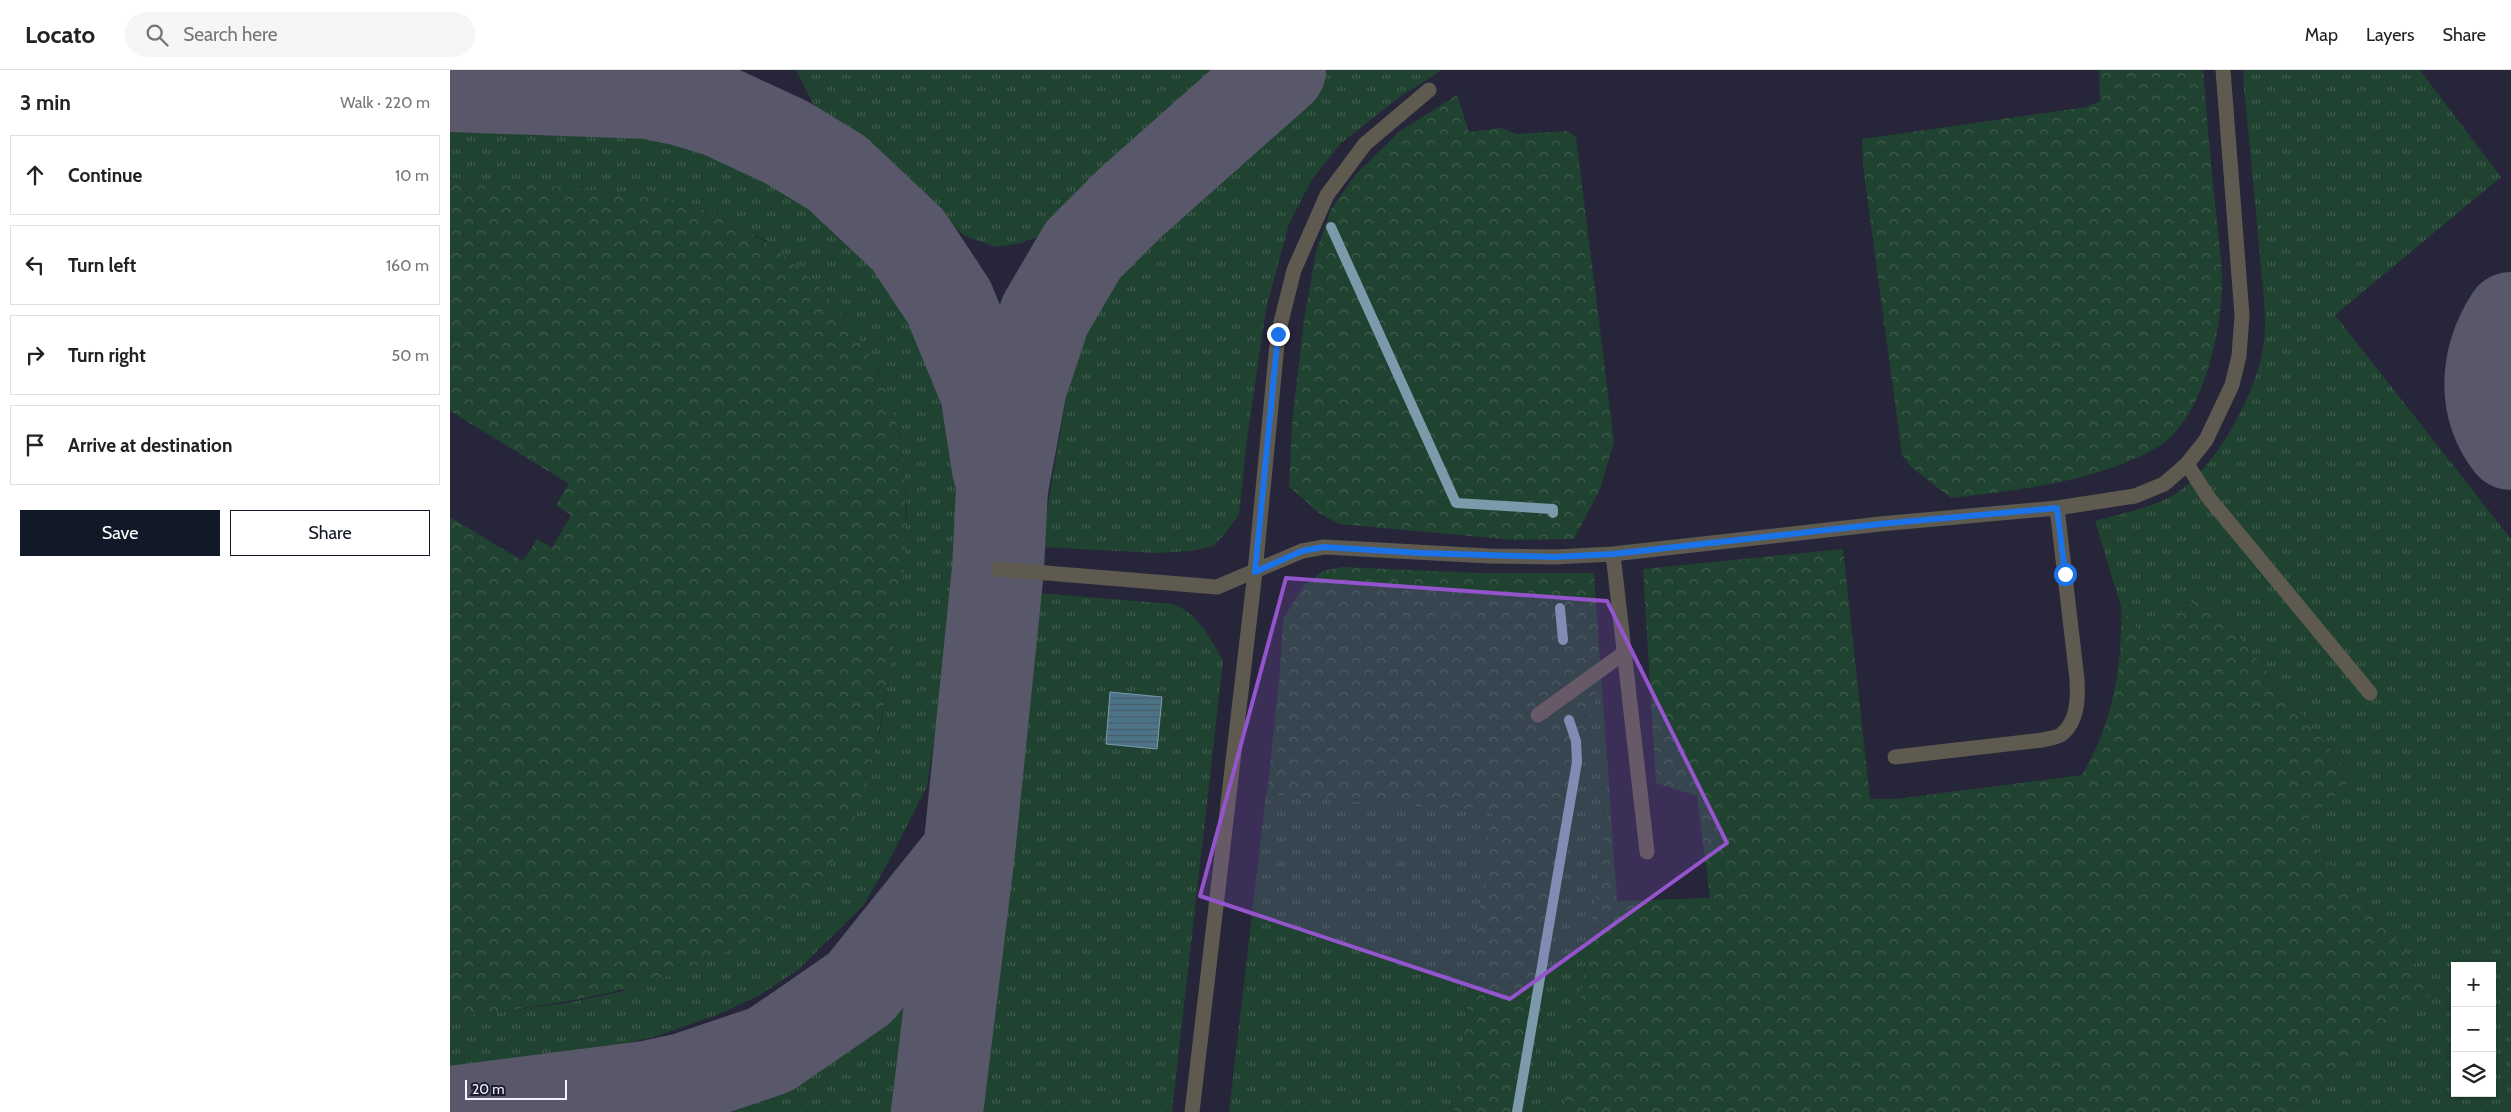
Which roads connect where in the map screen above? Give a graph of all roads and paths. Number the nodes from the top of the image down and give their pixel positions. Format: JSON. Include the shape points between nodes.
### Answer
{"nodes":[{"id":1,"x":2223,"y":70,"type":"edge"},
{"id":2,"x":1429,"y":90,"type":"dead end"},
{"id":3,"x":2187,"y":464,"type":"junction"},
{"id":4,"x":2057,"y":508,"type":"junction"},
{"id":5,"x":1613,"y":554,"type":"junction"},
{"id":6,"x":998,"y":569,"type":"dead end"},
{"id":7,"x":1255,"y":572,"type":"junction"},
{"id":8,"x":1624,"y":653,"type":"junction"},
{"id":9,"x":2370,"y":693,"type":"dead end"},
{"id":10,"x":1538,"y":715,"type":"dead end"},
{"id":11,"x":1895,"y":757,"type":"dead end"},
{"id":12,"x":1647,"y":852,"type":"dead end"},
{"id":13,"x":1192,"y":1112,"type":"edge"}],
"edges":[{"from":1,"to":3,"type":"lane","via":[[2242,315],[2239,356],[2222,410],[2206,440]]},
{"from":2,"to":7,"type":"lane","via":[[1364,144],[1327,195],[1294,270],[1278,334]]},
{"from":3,"to":4,"type":"lane","via":[[2164,484],[2135,496]]},
{"from":3,"to":9,"type":"lane","via":[[2208,497]]},
{"from":4,"to":5,"type":"lane"},
{"from":4,"to":11,"type":"lane","via":[[2077,679],[2078,704],[2070,725],[2061,735],[2043,740]]},
{"from":5,"to":7,"type":"lane","via":[[1489,556],[1324,547],[1302,551]]},
{"from":5,"to":8,"type":"lane"},
{"from":6,"to":7,"type":"lane","via":[[1217,587]]},
{"from":7,"to":13,"type":"lane"},
{"from":8,"to":10,"type":"lane"},
{"from":8,"to":12,"type":"lane"}]}
